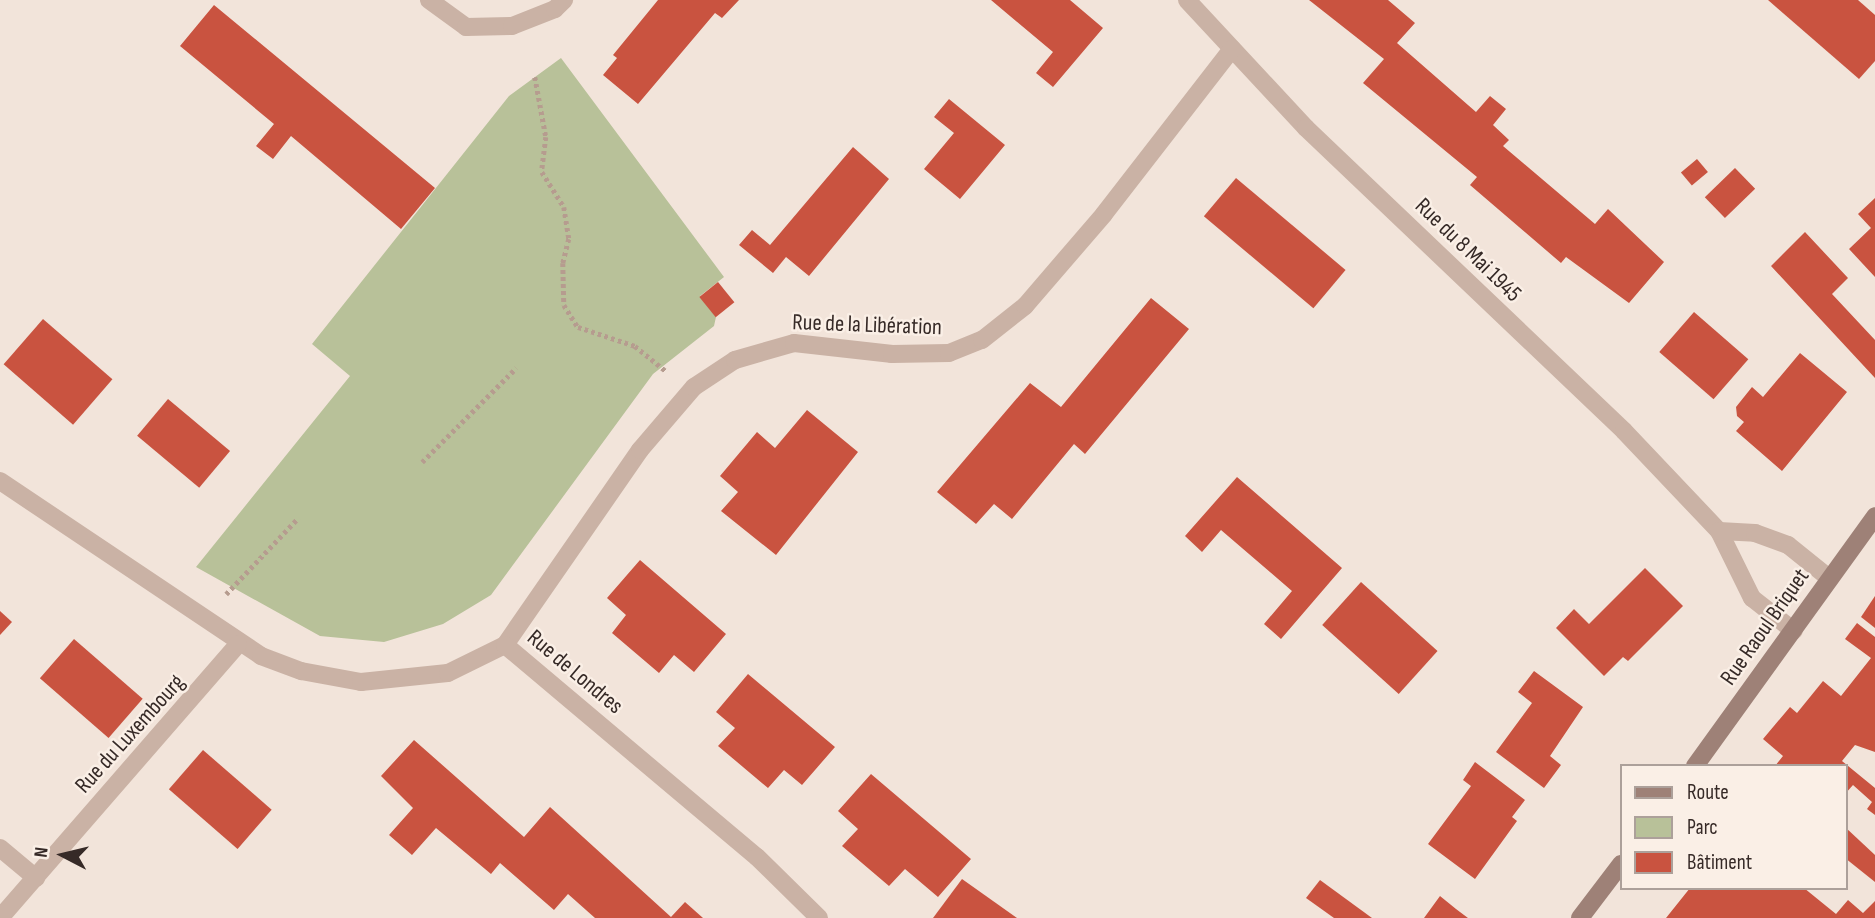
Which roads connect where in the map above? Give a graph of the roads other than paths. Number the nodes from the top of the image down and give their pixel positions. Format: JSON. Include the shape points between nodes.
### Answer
{"nodes":[{"id":1,"x":429,"y":0,"type":"edge"},
{"id":2,"x":564,"y":0,"type":"edge"},
{"id":3,"x":1188,"y":0,"type":"edge"},
{"id":4,"x":1232,"y":49,"type":"junction"},
{"id":5,"x":0,"y":481,"type":"edge"},
{"id":6,"x":1875,"y":516,"type":"edge"},
{"id":7,"x":1718,"y":531,"type":"junction"},
{"id":8,"x":1829,"y":578,"type":"junction"},
{"id":9,"x":1794,"y":631,"type":"junction"},
{"id":10,"x":238,"y":644,"type":"junction"},
{"id":11,"x":505,"y":645,"type":"junction"},
{"id":12,"x":1696,"y":764,"type":"edge"},
{"id":13,"x":0,"y":849,"type":"edge"},
{"id":14,"x":1619,"y":867,"type":"edge"},
{"id":15,"x":36,"y":878,"type":"junction"},
{"id":16,"x":1,"y":918,"type":"edge"},
{"id":17,"x":819,"y":918,"type":"edge"},
{"id":18,"x":1580,"y":918,"type":"edge"}],
"edges":[{"from":1,"to":2,"type":"street","via":[[466,27],[512,26],[555,9]]},
{"from":3,"to":4,"type":"street","name":"Rue du 8 Mai 1945"},
{"from":4,"to":7,"type":"street","name":"Rue du 8 Mai 1945","via":[[1306,128],[1624,431]]},
{"from":4,"to":11,"type":"street","name":"Rue de la Libération","via":[[1096,224],[1025,306],[982,340],[949,353],[903,354],[794,343],[735,360],[694,387],[640,450]]},
{"from":5,"to":10,"type":"street","name":"Rue de Londres"},
{"from":6,"to":8,"type":"main road","name":"Rue Raoul Briquet"},
{"from":7,"to":8,"type":"street","via":[[1755,533],[1788,545]]},
{"from":7,"to":9,"type":"street","name":"Rue du 8 Mai 1945","via":[[1752,598]]},
{"from":8,"to":9,"type":"main road","name":"Rue Raoul Briquet"},
{"from":9,"to":12,"type":"main road","name":"Rue Raoul Briquet"},
{"from":10,"to":11,"type":"street","name":"Rue de Londres","via":[[300,671],[361,682],[448,673]]},
{"from":10,"to":15,"type":"street","name":"Rue du Luxembourg"},
{"from":11,"to":17,"type":"street","name":"Rue de Londres","via":[[757,857]]},
{"from":13,"to":15,"type":"street"},
{"from":14,"to":18,"type":"main road"},
{"from":15,"to":16,"type":"street","name":"Rue du Luxembourg"}]}
